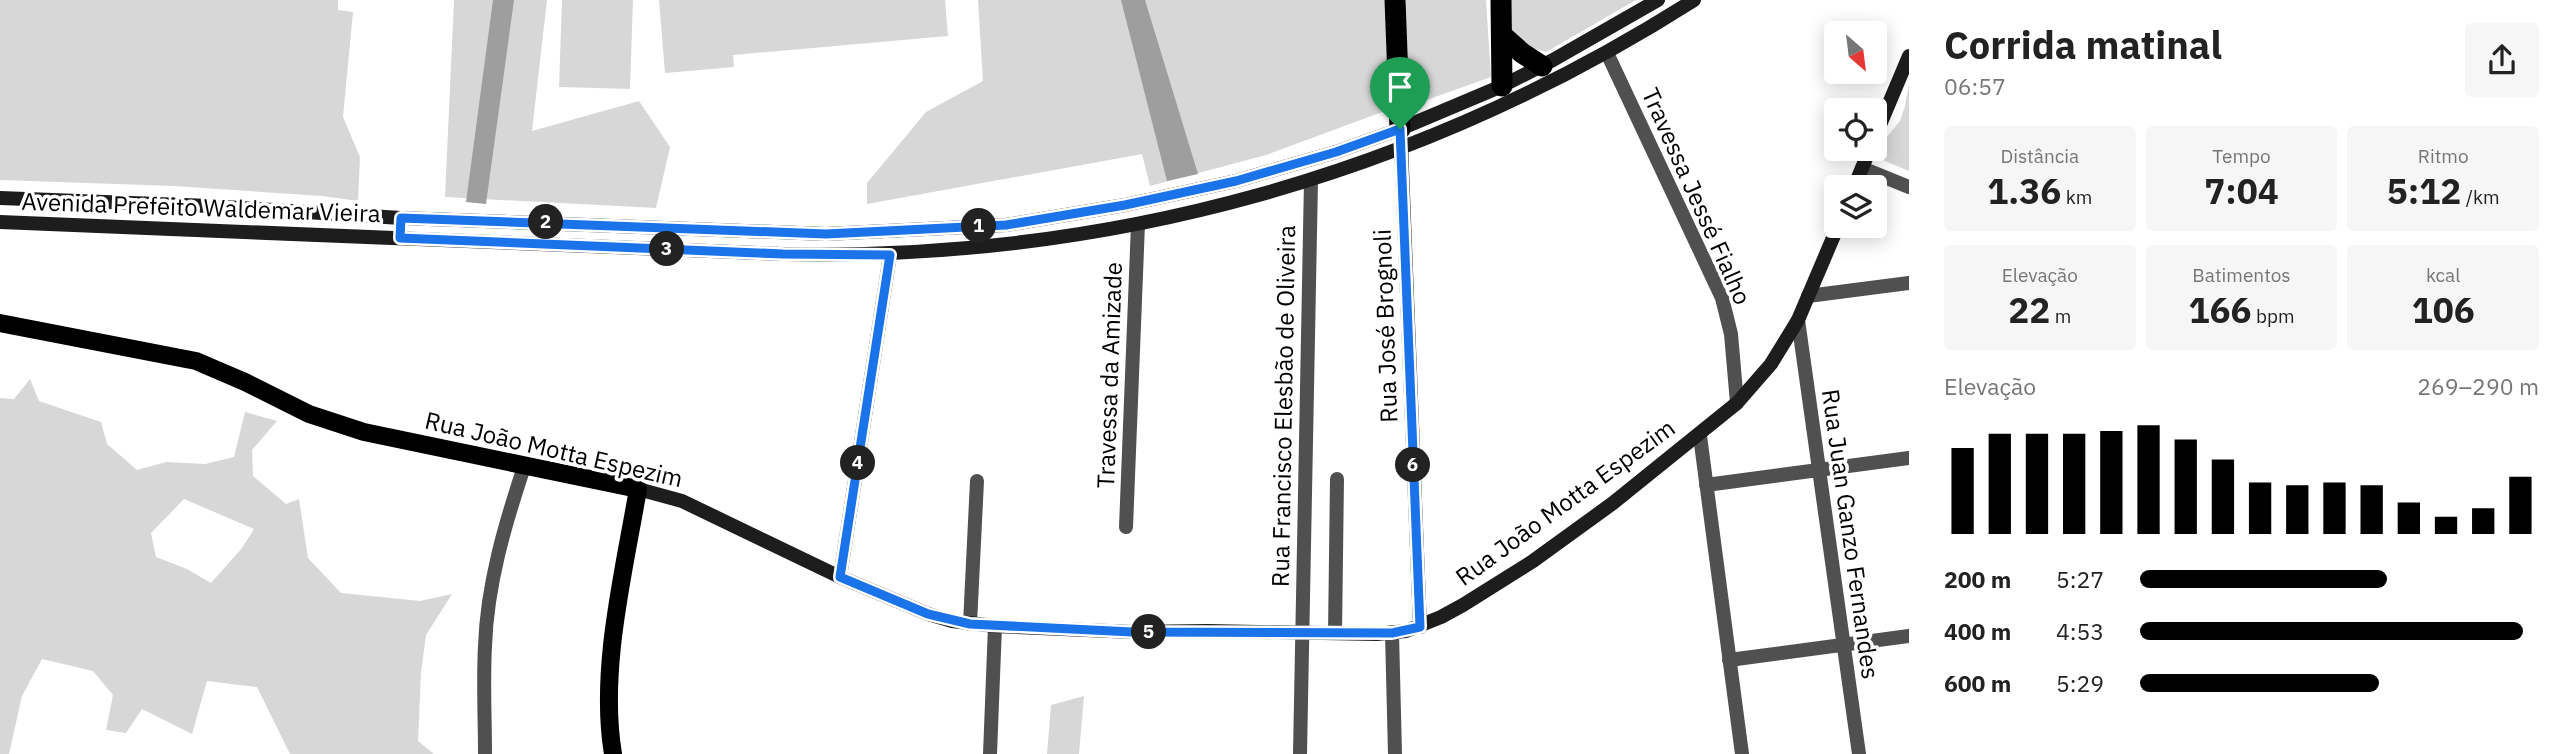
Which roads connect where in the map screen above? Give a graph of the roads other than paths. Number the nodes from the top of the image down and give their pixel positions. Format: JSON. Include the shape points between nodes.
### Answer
{"nodes":[{"id":1,"x":1395,"y":0,"type":"edge"},
{"id":2,"x":1501,"y":0,"type":"edge"},
{"id":3,"x":1658,"y":0,"type":"edge"},
{"id":4,"x":1694,"y":0,"type":"edge"},
{"id":5,"x":1672,"y":6,"type":"edge"},
{"id":6,"x":1503,"y":36,"type":"junction"},
{"id":7,"x":1607,"y":53,"type":"junction"},
{"id":8,"x":1909,"y":56,"type":"edge"},
{"id":9,"x":1542,"y":66,"type":"junction"},
{"id":10,"x":1502,"y":86,"type":"junction"},
{"id":11,"x":1500,"y":108,"type":"junction"},
{"id":12,"x":1887,"y":108,"type":"edge"},
{"id":13,"x":1401,"y":139,"type":"junction"},
{"id":14,"x":1865,"y":161,"type":"edge"},
{"id":15,"x":1862,"y":168,"type":"junction"},
{"id":16,"x":1859,"y":175,"type":"edge"},
{"id":17,"x":1311,"y":180,"type":"junction"},
{"id":18,"x":1909,"y":187,"type":"edge"},
{"id":19,"x":0,"y":198,"type":"edge"},
{"id":20,"x":401,"y":218,"type":"junction"},
{"id":21,"x":0,"y":222,"type":"edge"},
{"id":22,"x":1138,"y":224,"type":"junction"},
{"id":23,"x":974,"y":226,"type":"junction"},
{"id":24,"x":400,"y":238,"type":"junction"},
{"id":25,"x":1833,"y":238,"type":"edge"},
{"id":26,"x":975,"y":249,"type":"junction"},
{"id":27,"x":890,"y":255,"type":"junction"},
{"id":28,"x":1909,"y":283,"type":"edge"},
{"id":29,"x":1808,"y":296,"type":"junction"},
{"id":30,"x":1798,"y":320,"type":"junction"},
{"id":31,"x":0,"y":323,"type":"edge"},
{"id":32,"x":1737,"y":403,"type":"junction"},
{"id":33,"x":1700,"y":436,"type":"junction"},
{"id":34,"x":1909,"y":458,"type":"edge"},
{"id":35,"x":524,"y":467,"type":"junction"},
{"id":36,"x":1819,"y":470,"type":"junction"},
{"id":37,"x":1336,"y":479,"type":"dead end"},
{"id":38,"x":977,"y":481,"type":"dead end"},
{"id":39,"x":1706,"y":485,"type":"junction"},
{"id":40,"x":638,"y":489,"type":"junction"},
{"id":41,"x":1126,"y":527,"type":"dead end"},
{"id":42,"x":840,"y":577,"type":"junction"},
{"id":43,"x":970,"y":624,"type":"junction"},
{"id":44,"x":995,"y":626,"type":"junction"},
{"id":45,"x":1420,"y":627,"type":"junction"},
{"id":46,"x":1301,"y":632,"type":"junction"},
{"id":47,"x":1335,"y":633,"type":"junction"},
{"id":48,"x":1392,"y":633,"type":"junction"},
{"id":49,"x":1909,"y":636,"type":"edge"},
{"id":50,"x":1844,"y":645,"type":"junction"},
{"id":51,"x":1729,"y":660,"type":"junction"},
{"id":52,"x":485,"y":754,"type":"edge"},
{"id":53,"x":613,"y":754,"type":"edge"},
{"id":54,"x":990,"y":754,"type":"edge"},
{"id":55,"x":1300,"y":754,"type":"edge"},
{"id":56,"x":1395,"y":754,"type":"edge"},
{"id":57,"x":1742,"y":754,"type":"edge"},
{"id":58,"x":1859,"y":754,"type":"edge"}],
"edges":[{"from":1,"to":13,"type":"highway"},
{"from":2,"to":6,"type":"highway"},
{"from":3,"to":9,"type":"main road","name":"Avenida Prefeito Waldemar Vieira"},
{"from":4,"to":5,"type":"main road","name":"Avenida Prefeito Waldemar Vieira"},
{"from":5,"to":7,"type":"main road","name":"Avenida Prefeito Waldemar Vieira"},
{"from":6,"to":9,"type":"highway"},
{"from":6,"to":10,"type":"highway"},
{"from":7,"to":11,"type":"main road","name":"Avenida Prefeito Waldemar Vieira"},
{"from":7,"to":32,"type":"street","name":"Travessa Jessé Fialho","via":[[1722,298],[1731,334]]},
{"from":8,"to":12,"type":"main road"},
{"from":9,"to":10,"type":"main road","name":"Avenida Prefeito Waldemar Vieira"},
{"from":10,"to":11,"type":"main road"},
{"from":10,"to":13,"type":"main road","name":"Avenida Prefeito Waldemar Vieira"},
{"from":11,"to":13,"type":"main road","name":"Avenida Prefeito Waldemar Vieira"},
{"from":13,"to":17,"type":"main road","name":"Avenida Prefeito Waldemar Vieira"},
{"from":13,"to":23,"type":"main road","name":"Avenida Prefeito Waldemar Vieira","via":[[1093,211]]},
{"from":13,"to":45,"type":"main road","name":"Rua José Brognoli"},
{"from":14,"to":15,"type":"main road"},
{"from":15,"to":16,"type":"main road"},
{"from":15,"to":18,"type":"street"},
{"from":17,"to":22,"type":"main road","name":"Avenida Prefeito Waldemar Vieira"},
{"from":17,"to":46,"type":"street","name":"Rua Francisco Elesbão de Oliveira"},
{"from":19,"to":20,"type":"main road","name":"Avenida Prefeito Waldemar Vieira"},
{"from":20,"to":23,"type":"main road","name":"Avenida Prefeito Waldemar Vieira","via":[[826,234]]},
{"from":20,"to":24,"type":"main road"},
{"from":21,"to":24,"type":"main road","name":"Avenida Prefeito Waldemar Vieira"},
{"from":22,"to":26,"type":"main road","name":"Avenida Prefeito Waldemar Vieira"},
{"from":22,"to":41,"type":"street","name":"Travessa da Amizade"},
{"from":23,"to":26,"type":"main road"},
{"from":24,"to":27,"type":"main road","name":"Avenida Prefeito Waldemar Vieira"},
{"from":25,"to":29,"type":"main road","name":"Rua João Motta Espezim"},
{"from":26,"to":27,"type":"main road","name":"Avenida Prefeito Waldemar Vieira"},
{"from":27,"to":42,"type":"street"},
{"from":28,"to":29,"type":"street"},
{"from":29,"to":30,"type":"main road","name":"Rua João Motta Espezim"},
{"from":30,"to":32,"type":"main road","name":"Rua João Motta Espezim","via":[[1771,364]]},
{"from":30,"to":36,"type":"street","name":"Rua Juan Ganzo Fernandes"},
{"from":31,"to":35,"type":"main road","name":"Rua João Motta Espezim","via":[[197,361],[337,424]]},
{"from":32,"to":33,"type":"main road","name":"Rua João Motta Espezim"},
{"from":33,"to":39,"type":"street"},
{"from":33,"to":45,"type":"main road","name":"Rua João Motta Espezim","via":[[1533,561]]},
{"from":34,"to":36,"type":"street"},
{"from":35,"to":40,"type":"main road","name":"Rua João Motta Espezim"},
{"from":35,"to":52,"type":"street","via":[[502,541],[487,620]]},
{"from":36,"to":39,"type":"street"},
{"from":36,"to":50,"type":"street","name":"Rua Juan Ganzo Fernandes"},
{"from":37,"to":47,"type":"street"},
{"from":38,"to":43,"type":"street"},
{"from":39,"to":51,"type":"street"},
{"from":40,"to":42,"type":"main road","name":"Rua João Motta Espezim","via":[[682,501]]},
{"from":40,"to":53,"type":"main road","via":[[610,675]]},
{"from":42,"to":43,"type":"main road","name":"Rua João Motta Espezim","via":[[928,614]]},
{"from":43,"to":44,"type":"main road","name":"Rua João Motta Espezim"},
{"from":44,"to":46,"type":"main road","name":"Rua João Motta Espezim"},
{"from":44,"to":54,"type":"street"},
{"from":45,"to":48,"type":"main road","name":"Rua João Motta Espezim"},
{"from":46,"to":47,"type":"main road","name":"Rua João Motta Espezim"},
{"from":46,"to":55,"type":"street","name":"Rua Francisco Elesbão de Oliveira"},
{"from":47,"to":48,"type":"main road","name":"Rua João Motta Espezim"},
{"from":48,"to":56,"type":"street"},
{"from":49,"to":50,"type":"street"},
{"from":50,"to":51,"type":"street"},
{"from":50,"to":58,"type":"street","name":"Rua Juan Ganzo Fernandes"},
{"from":51,"to":57,"type":"street"}]}
